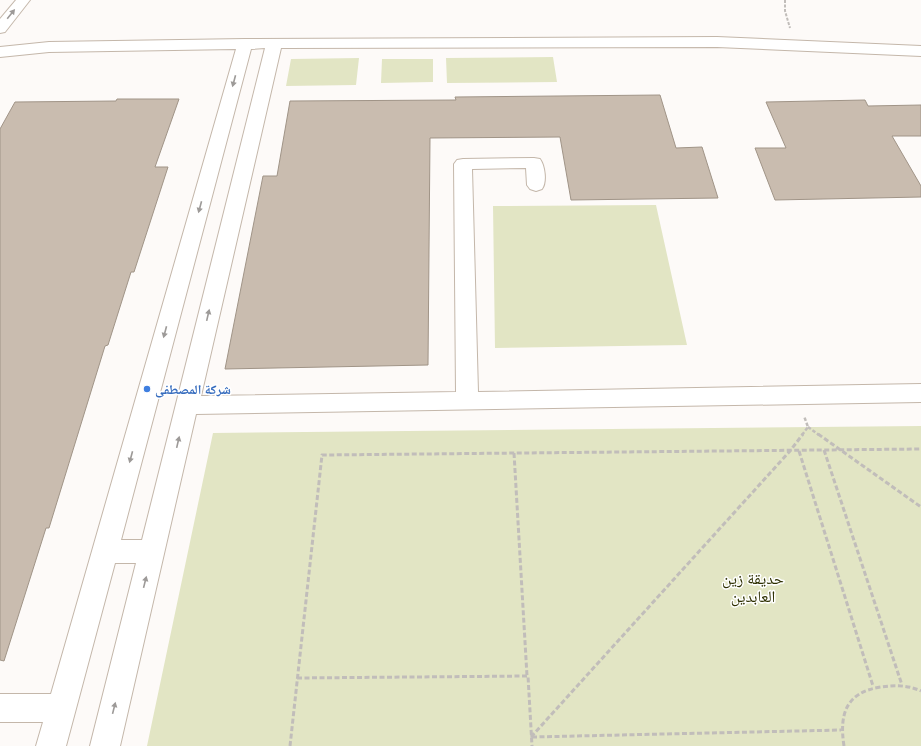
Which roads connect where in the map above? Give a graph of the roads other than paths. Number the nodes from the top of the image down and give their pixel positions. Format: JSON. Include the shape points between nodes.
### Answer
{"nodes":[{"id":1,"x":22,"y":0,"type":"edge"},
{"id":2,"x":0,"y":29,"type":"edge"},
{"id":3,"x":0,"y":42,"type":"edge"},
{"id":4,"x":245,"y":44,"type":"junction"},
{"id":5,"x":274,"y":44,"type":"junction"},
{"id":6,"x":48,"y":48,"type":"junction"},
{"id":7,"x":921,"y":51,"type":"edge"},
{"id":8,"x":0,"y":52,"type":"edge"},
{"id":9,"x":536,"y":185,"type":"dead end"},
{"id":10,"x":921,"y":393,"type":"edge"},
{"id":11,"x":467,"y":400,"type":"junction"},
{"id":12,"x":187,"y":405,"type":"junction"},
{"id":13,"x":152,"y":551,"type":"junction"},
{"id":14,"x":104,"y":552,"type":"junction"},
{"id":15,"x":0,"y":708,"type":"edge"},
{"id":16,"x":61,"y":708,"type":"junction"},
{"id":17,"x":51,"y":746,"type":"edge"},
{"id":18,"x":105,"y":746,"type":"edge"}],
"edges":[{"from":2,"to":1,"type":"street","one_way":true},
{"from":3,"to":6,"type":"street"},
{"from":4,"to":5,"type":"street"},
{"from":4,"to":6,"type":"street"},
{"from":4,"to":14,"type":"street","one_way":true},
{"from":5,"to":7,"type":"street","via":[[717,42]]},
{"from":12,"to":5,"type":"street","one_way":true},
{"from":6,"to":8,"type":"street"},
{"from":9,"to":11,"type":"street","via":[[534,163],[463,164]]},
{"from":10,"to":11,"type":"street"},
{"from":11,"to":12,"type":"street"},
{"from":13,"to":12,"type":"street","one_way":true},
{"from":13,"to":14,"type":"street"},
{"from":18,"to":13,"type":"street","one_way":true},
{"from":14,"to":16,"type":"street"},
{"from":15,"to":16,"type":"street"},
{"from":16,"to":17,"type":"street"}]}
